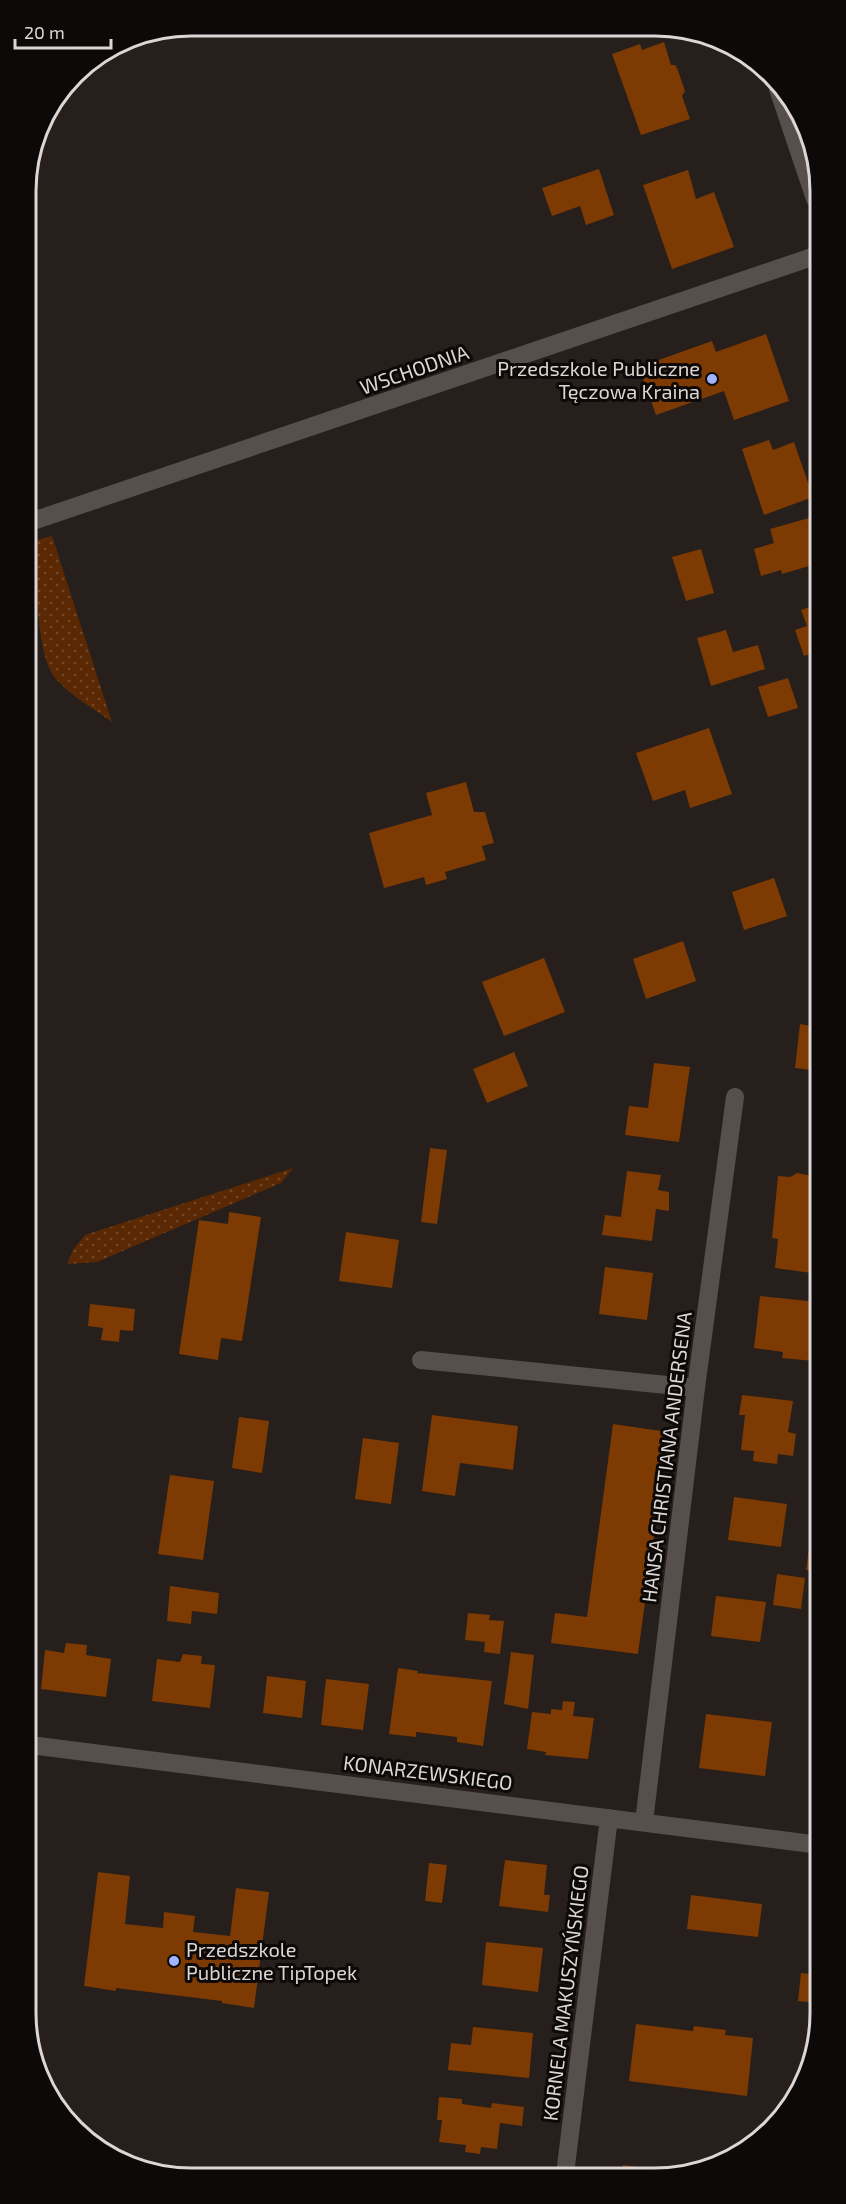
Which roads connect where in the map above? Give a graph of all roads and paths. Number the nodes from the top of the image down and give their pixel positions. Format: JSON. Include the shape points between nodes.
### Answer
{"nodes":[{"id":1,"x":783,"y":104,"type":"edge"},
{"id":2,"x":810,"y":183,"type":"edge"},
{"id":3,"x":810,"y":258,"type":"edge"},
{"id":4,"x":36,"y":520,"type":"edge"},
{"id":5,"x":735,"y":1097,"type":"dead end"},
{"id":6,"x":421,"y":1360,"type":"dead end"},
{"id":7,"x":696,"y":1388,"type":"junction"},
{"id":8,"x":36,"y":1746,"type":"edge"},
{"id":9,"x":609,"y":1818,"type":"junction"},
{"id":10,"x":644,"y":1822,"type":"junction"},
{"id":11,"x":810,"y":1844,"type":"edge"},
{"id":12,"x":566,"y":2168,"type":"edge"}],
"edges":[{"from":1,"to":2,"type":"street"},
{"from":3,"to":4,"type":"street","name":"WSCHODNIA"},
{"from":5,"to":7,"type":"street","name":"HANSA CHRISTIANA ANDERSENA"},
{"from":6,"to":7,"type":"street"},
{"from":7,"to":10,"type":"street","name":"HANSA CHRISTIANA ANDERSENA"},
{"from":8,"to":9,"type":"street","name":"KONARZEWSKIEGO"},
{"from":9,"to":10,"type":"street","name":"KONARZEWSKIEGO"},
{"from":9,"to":12,"type":"street","name":"KORNELA MAKUSZYŃSKIEGO"},
{"from":10,"to":11,"type":"street","name":"KONARZEWSKIEGO"}]}
